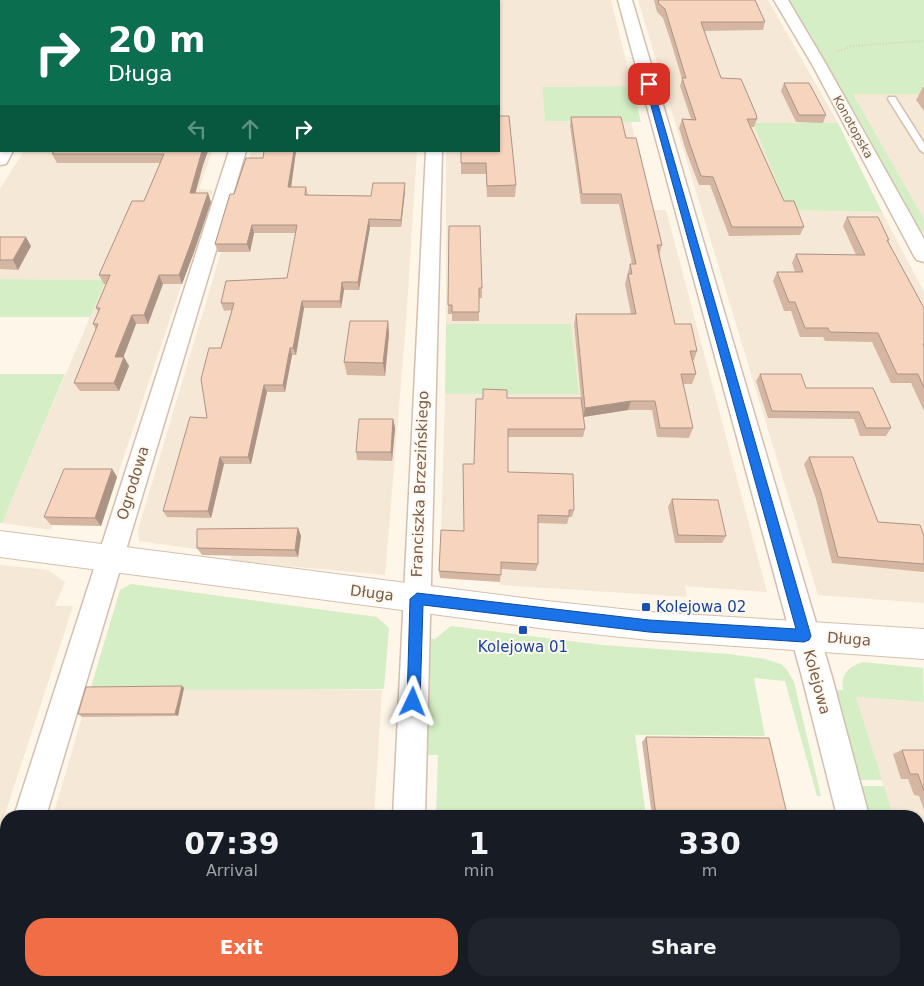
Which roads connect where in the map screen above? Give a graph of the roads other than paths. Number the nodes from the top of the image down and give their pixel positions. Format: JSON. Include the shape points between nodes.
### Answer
{"nodes":[{"id":1,"x":625,"y":0,"type":"edge"},
{"id":2,"x":781,"y":0,"type":"edge"},
{"id":3,"x":892,"y":99,"type":"dead end"},
{"id":4,"x":924,"y":150,"type":"edge"},
{"id":5,"x":238,"y":152,"type":"edge"},
{"id":6,"x":434,"y":152,"type":"edge"},
{"id":7,"x":921,"y":247,"type":"edge"},
{"id":8,"x":0,"y":544,"type":"edge"},
{"id":9,"x":110,"y":559,"type":"junction"},
{"id":10,"x":417,"y":599,"type":"junction"},
{"id":11,"x":804,"y":636,"type":"junction"},
{"id":12,"x":924,"y":644,"type":"edge"},
{"id":13,"x":32,"y":810,"type":"edge"},
{"id":14,"x":409,"y":810,"type":"edge"},
{"id":15,"x":851,"y":810,"type":"edge"}],
"edges":[{"from":1,"to":11,"type":"street","name":"Kolejowa"},
{"from":2,"to":7,"type":"street","name":"Konotopska"},
{"from":3,"to":4,"type":"lane"},
{"from":5,"to":9,"type":"street","name":"Ogrodowa"},
{"from":6,"to":10,"type":"street","name":"Franciszka Brzezińskiego"},
{"from":8,"to":9,"type":"street","name":"Długa"},
{"from":9,"to":10,"type":"street","name":"Długa"},
{"from":9,"to":13,"type":"street","name":"Ogrodowa"},
{"from":10,"to":11,"type":"street","name":"Długa","via":[[640,625]]},
{"from":10,"to":14,"type":"street","name":"Franciszka Brzezińskiego"},
{"from":11,"to":12,"type":"street","name":"Długa"},
{"from":11,"to":15,"type":"street","name":"Kolejowa"}]}
